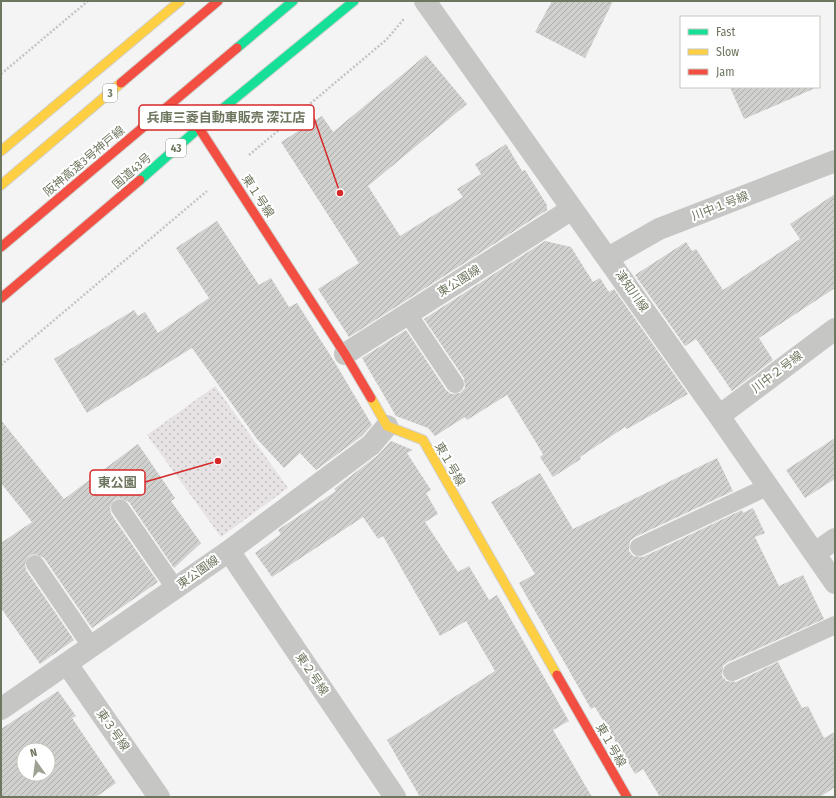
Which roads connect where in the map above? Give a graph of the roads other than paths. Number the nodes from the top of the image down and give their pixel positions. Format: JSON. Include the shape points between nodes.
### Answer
{"nodes":[{"id":1,"x":180,"y":1,"type":"edge"},
{"id":2,"x":218,"y":1,"type":"edge"},
{"id":3,"x":293,"y":1,"type":"edge"},
{"id":4,"x":354,"y":1,"type":"edge"},
{"id":5,"x":425,"y":1,"type":"edge"},
{"id":6,"x":199,"y":128,"type":"junction"},
{"id":7,"x":1,"y":151,"type":"edge"},
{"id":8,"x":835,"y":161,"type":"edge"},
{"id":9,"x":1,"y":185,"type":"edge"},
{"id":10,"x":572,"y":209,"type":"junction"},
{"id":11,"x":1,"y":247,"type":"edge"},
{"id":12,"x":608,"y":258,"type":"junction"},
{"id":13,"x":1,"y":298,"type":"edge"},
{"id":14,"x":408,"y":314,"type":"junction"},
{"id":15,"x":835,"y":329,"type":"edge"},
{"id":16,"x":345,"y":354,"type":"junction"},
{"id":17,"x":455,"y":384,"type":"dead end"},
{"id":18,"x":720,"y":416,"type":"junction"},
{"id":19,"x":387,"y":426,"type":"junction"},
{"id":20,"x":768,"y":486,"type":"junction"},
{"id":21,"x":120,"y":508,"type":"dead end"},
{"id":22,"x":835,"y":539,"type":"edge"},
{"id":23,"x":639,"y":547,"type":"dead end"},
{"id":24,"x":228,"y":550,"type":"junction"},
{"id":25,"x":815,"y":553,"type":"junction"},
{"id":26,"x":34,"y":564,"type":"dead end"},
{"id":27,"x":835,"y":583,"type":"edge"},
{"id":28,"x":175,"y":588,"type":"junction"},
{"id":29,"x":835,"y":625,"type":"edge"},
{"id":30,"x":91,"y":646,"type":"junction"},
{"id":31,"x":67,"y":664,"type":"junction"},
{"id":32,"x":732,"y":672,"type":"dead end"},
{"id":33,"x":1,"y":709,"type":"edge"},
{"id":34,"x":159,"y":797,"type":"edge"},
{"id":35,"x":395,"y":797,"type":"edge"},
{"id":36,"x":627,"y":797,"type":"edge"}],
"edges":[{"from":1,"to":7,"type":"main road"},
{"from":2,"to":9,"type":"main road","number":"3"},
{"from":3,"to":11,"type":"main road","name":"阪神高速3号神戸線"},
{"from":4,"to":6,"type":"main road","name":"国道43号","number":"43"},
{"from":5,"to":10,"type":"street","name":"津知川線"},
{"from":6,"to":13,"type":"main road","name":"国道43号","number":"43","via":[[88,226]]},
{"from":6,"to":16,"type":"main road","name":"東１号線"},
{"from":8,"to":12,"type":"street","name":"川中１号線","via":[[660,229]]},
{"from":10,"to":12,"type":"street","name":"津知川線"},
{"from":10,"to":14,"type":"street","name":"東公園線"},
{"from":12,"to":18,"type":"street","name":"津知川線"},
{"from":14,"to":16,"type":"street","name":"東公園線"},
{"from":14,"to":17,"type":"lane"},
{"from":15,"to":18,"type":"street","name":"川中２号線"},
{"from":16,"to":19,"type":"main road","name":"東１号線"},
{"from":18,"to":20,"type":"street","name":"津知川線"},
{"from":19,"to":24,"type":"street","name":"東公園線","via":[[371,445]]},
{"from":19,"to":36,"type":"main road","name":"東１号線","via":[[423,440]]},
{"from":20,"to":23,"type":"lane"},
{"from":20,"to":25,"type":"street","name":"津知川線"},
{"from":21,"to":28,"type":"lane"},
{"from":22,"to":25,"type":"street"},
{"from":24,"to":28,"type":"street","name":"東公園線"},
{"from":24,"to":35,"type":"street","name":"東２号線"},
{"from":25,"to":27,"type":"street","name":"津知川線"},
{"from":26,"to":30,"type":"lane"},
{"from":28,"to":30,"type":"street","name":"東公園線"},
{"from":29,"to":32,"type":"lane"},
{"from":30,"to":31,"type":"street","name":"東公園線"},
{"from":31,"to":33,"type":"street","name":"東公園線"},
{"from":31,"to":34,"type":"street","name":"東３号線"}]}
